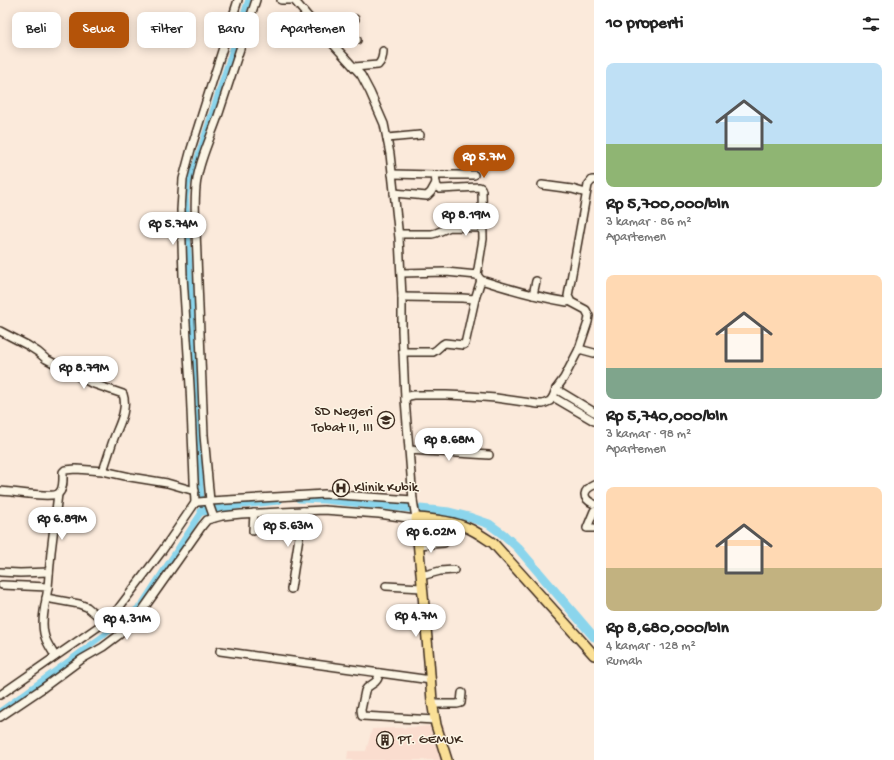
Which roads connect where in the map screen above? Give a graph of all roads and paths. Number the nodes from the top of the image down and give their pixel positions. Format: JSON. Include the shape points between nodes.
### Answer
{"nodes":[{"id":1,"x":238,"y":0,"type":"edge"},
{"id":2,"x":256,"y":0,"type":"edge"},
{"id":3,"x":281,"y":0,"type":"edge"},
{"id":4,"x":294,"y":0,"type":"edge"},
{"id":5,"x":304,"y":12,"type":"edge"},
{"id":6,"x":337,"y":48,"type":"edge"},
{"id":7,"x":383,"y":51,"type":"dead end"},
{"id":8,"x":354,"y":68,"type":"junction"},
{"id":9,"x":420,"y":135,"type":"dead end"},
{"id":10,"x":387,"y":138,"type":"junction"},
{"id":11,"x":392,"y":174,"type":"junction"},
{"id":12,"x":435,"y":175,"type":"junction"},
{"id":13,"x":474,"y":175,"type":"dead end"},
{"id":14,"x":594,"y":180,"type":"edge"},
{"id":15,"x":436,"y":183,"type":"junction"},
{"id":16,"x":542,"y":186,"type":"dead end"},
{"id":17,"x":394,"y":193,"type":"junction"},
{"id":18,"x":586,"y":193,"type":"junction"},
{"id":19,"x":483,"y":228,"type":"junction"},
{"id":20,"x":399,"y":234,"type":"junction"},
{"id":21,"x":401,"y":272,"type":"junction"},
{"id":22,"x":479,"y":278,"type":"junction"},
{"id":23,"x":536,"y":281,"type":"dead end"},
{"id":24,"x":533,"y":295,"type":"junction"},
{"id":25,"x":402,"y":297,"type":"junction"},
{"id":26,"x":475,"y":299,"type":"junction"},
{"id":27,"x":569,"y":300,"type":"junction"},
{"id":28,"x":590,"y":310,"type":"edge"},
{"id":29,"x":0,"y":331,"type":"edge"},
{"id":30,"x":579,"y":349,"type":"junction"},
{"id":31,"x":403,"y":352,"type":"junction"},
{"id":32,"x":594,"y":352,"type":"edge"},
{"id":33,"x":556,"y":389,"type":"junction"},
{"id":34,"x":553,"y":397,"type":"junction"},
{"id":35,"x":406,"y":399,"type":"junction"},
{"id":36,"x":594,"y":412,"type":"edge"},
{"id":37,"x":594,"y":421,"type":"edge"},
{"id":38,"x":409,"y":450,"type":"junction"},
{"id":39,"x":489,"y":455,"type":"dead end"},
{"id":40,"x":103,"y":471,"type":"junction"},
{"id":41,"x":594,"y":485,"type":"edge"},
{"id":42,"x":0,"y":491,"type":"edge"},
{"id":43,"x":195,"y":491,"type":"junction"},
{"id":44,"x":58,"y":494,"type":"junction"},
{"id":45,"x":204,"y":502,"type":"junction"},
{"id":46,"x":413,"y":502,"type":"junction"},
{"id":47,"x":594,"y":504,"type":"edge"},
{"id":48,"x":303,"y":511,"type":"junction"},
{"id":49,"x":594,"y":512,"type":"edge"},
{"id":50,"x":254,"y":513,"type":"junction"},
{"id":51,"x":213,"y":516,"type":"junction"},
{"id":52,"x":415,"y":518,"type":"junction"},
{"id":53,"x":594,"y":528,"type":"edge"},
{"id":54,"x":253,"y":531,"type":"dead end"},
{"id":55,"x":444,"y":543,"type":"dead end"},
{"id":56,"x":418,"y":545,"type":"junction"},
{"id":57,"x":454,"y":570,"type":"dead end"},
{"id":58,"x":0,"y":572,"type":"edge"},
{"id":59,"x":49,"y":572,"type":"junction"},
{"id":60,"x":421,"y":576,"type":"junction"},
{"id":61,"x":2,"y":585,"type":"dead end"},
{"id":62,"x":386,"y":586,"type":"dead end"},
{"id":63,"x":48,"y":587,"type":"junction"},
{"id":64,"x":422,"y":588,"type":"junction"},
{"id":65,"x":291,"y":589,"type":"dead end"},
{"id":66,"x":46,"y":598,"type":"junction"},
{"id":67,"x":105,"y":622,"type":"junction"},
{"id":68,"x":220,"y":651,"type":"dead end"},
{"id":69,"x":594,"y":655,"type":"edge"},
{"id":70,"x":55,"y":656,"type":"junction"},
{"id":71,"x":379,"y":673,"type":"junction"},
{"id":72,"x":431,"y":680,"type":"junction"},
{"id":73,"x":462,"y":693,"type":"dead end"},
{"id":74,"x":0,"y":695,"type":"edge"},
{"id":75,"x":433,"y":704,"type":"junction"},
{"id":76,"x":0,"y":717,"type":"edge"},
{"id":77,"x":435,"y":720,"type":"junction"},
{"id":78,"x":447,"y":760,"type":"edge"}],
"edges":[{"from":1,"to":43,"type":"street","via":[[183,179],[183,276]]},
{"from":2,"to":45,"type":"street","via":[[197,178],[195,205],[204,435]]},
{"from":3,"to":4,"type":"street"},
{"from":4,"to":5,"type":"street"},
{"from":6,"to":8,"type":"street"},
{"from":7,"to":8,"type":"street","via":[[378,65]]},
{"from":8,"to":10,"type":"street","via":[[370,92],[384,124]]},
{"from":9,"to":10,"type":"street"},
{"from":10,"to":11,"type":"street"},
{"from":11,"to":12,"type":"street"},
{"from":11,"to":17,"type":"street"},
{"from":12,"to":13,"type":"street"},
{"from":12,"to":15,"type":"street"},
{"from":14,"to":18,"type":"street","via":[[588,185]]},
{"from":15,"to":17,"type":"street","via":[[427,196]]},
{"from":15,"to":19,"type":"street","via":[[440,189],[481,188]]},
{"from":16,"to":18,"type":"street"},
{"from":17,"to":20,"type":"street"},
{"from":18,"to":27,"type":"street"},
{"from":19,"to":20,"type":"street","via":[[450,227],[432,234]]},
{"from":19,"to":22,"type":"street"},
{"from":20,"to":21,"type":"street"},
{"from":21,"to":22,"type":"street","via":[[446,272]]},
{"from":21,"to":25,"type":"street"},
{"from":22,"to":24,"type":"street"},
{"from":22,"to":26,"type":"street"},
{"from":23,"to":24,"type":"street"},
{"from":24,"to":27,"type":"street","via":[[567,302]]},
{"from":25,"to":26,"type":"street"},
{"from":25,"to":31,"type":"street"},
{"from":26,"to":31,"type":"street","via":[[465,344],[445,343],[433,352]]},
{"from":27,"to":28,"type":"street"},
{"from":28,"to":30,"type":"street"},
{"from":29,"to":40,"type":"street","via":[[91,384],[123,394],[125,401],[121,422]]},
{"from":30,"to":32,"type":"street"},
{"from":30,"to":33,"type":"street"},
{"from":31,"to":35,"type":"street"},
{"from":33,"to":34,"type":"street"},
{"from":33,"to":36,"type":"street"},
{"from":34,"to":35,"type":"street","via":[[543,404],[446,395],[414,395]]},
{"from":34,"to":37,"type":"street"},
{"from":35,"to":38,"type":"street"},
{"from":38,"to":39,"type":"street"},
{"from":38,"to":46,"type":"street"},
{"from":40,"to":43,"type":"street"},
{"from":40,"to":44,"type":"street","via":[[65,470]]},
{"from":41,"to":47,"type":"street","via":[[585,492],[586,499]]},
{"from":42,"to":44,"type":"street"},
{"from":43,"to":45,"type":"street"},
{"from":44,"to":59,"type":"street"},
{"from":45,"to":46,"type":"street","via":[[325,494]]},
{"from":45,"to":51,"type":"street"},
{"from":45,"to":67,"type":"street"},
{"from":46,"to":52,"type":"street"},
{"from":48,"to":50,"type":"street"},
{"from":48,"to":52,"type":"street","via":[[324,510]]},
{"from":48,"to":65,"type":"street"},
{"from":49,"to":53,"type":"street","via":[[587,528]]},
{"from":50,"to":51,"type":"street"},
{"from":50,"to":54,"type":"street"},
{"from":51,"to":76,"type":"street","via":[[202,526],[142,611],[119,635]]},
{"from":52,"to":56,"type":"main road"},
{"from":52,"to":69,"type":"main road","via":[[456,523],[493,543]]},
{"from":55,"to":56,"type":"street"},
{"from":56,"to":60,"type":"main road"},
{"from":57,"to":60,"type":"street"},
{"from":58,"to":59,"type":"street"},
{"from":59,"to":63,"type":"street"},
{"from":60,"to":64,"type":"main road"},
{"from":61,"to":63,"type":"street"},
{"from":62,"to":64,"type":"street"},
{"from":63,"to":66,"type":"street"},
{"from":64,"to":72,"type":"main road"},
{"from":66,"to":67,"type":"street","via":[[87,607]]},
{"from":66,"to":70,"type":"street","via":[[43,622],[45,638]]},
{"from":67,"to":70,"type":"street"},
{"from":68,"to":71,"type":"street"},
{"from":70,"to":74,"type":"street"},
{"from":71,"to":72,"type":"street"},
{"from":71,"to":77,"type":"street","via":[[375,682],[366,688],[362,716]]},
{"from":72,"to":75,"type":"main road"},
{"from":73,"to":75,"type":"street","via":[[461,703]]},
{"from":75,"to":77,"type":"main road"},
{"from":77,"to":78,"type":"main road"}]}
